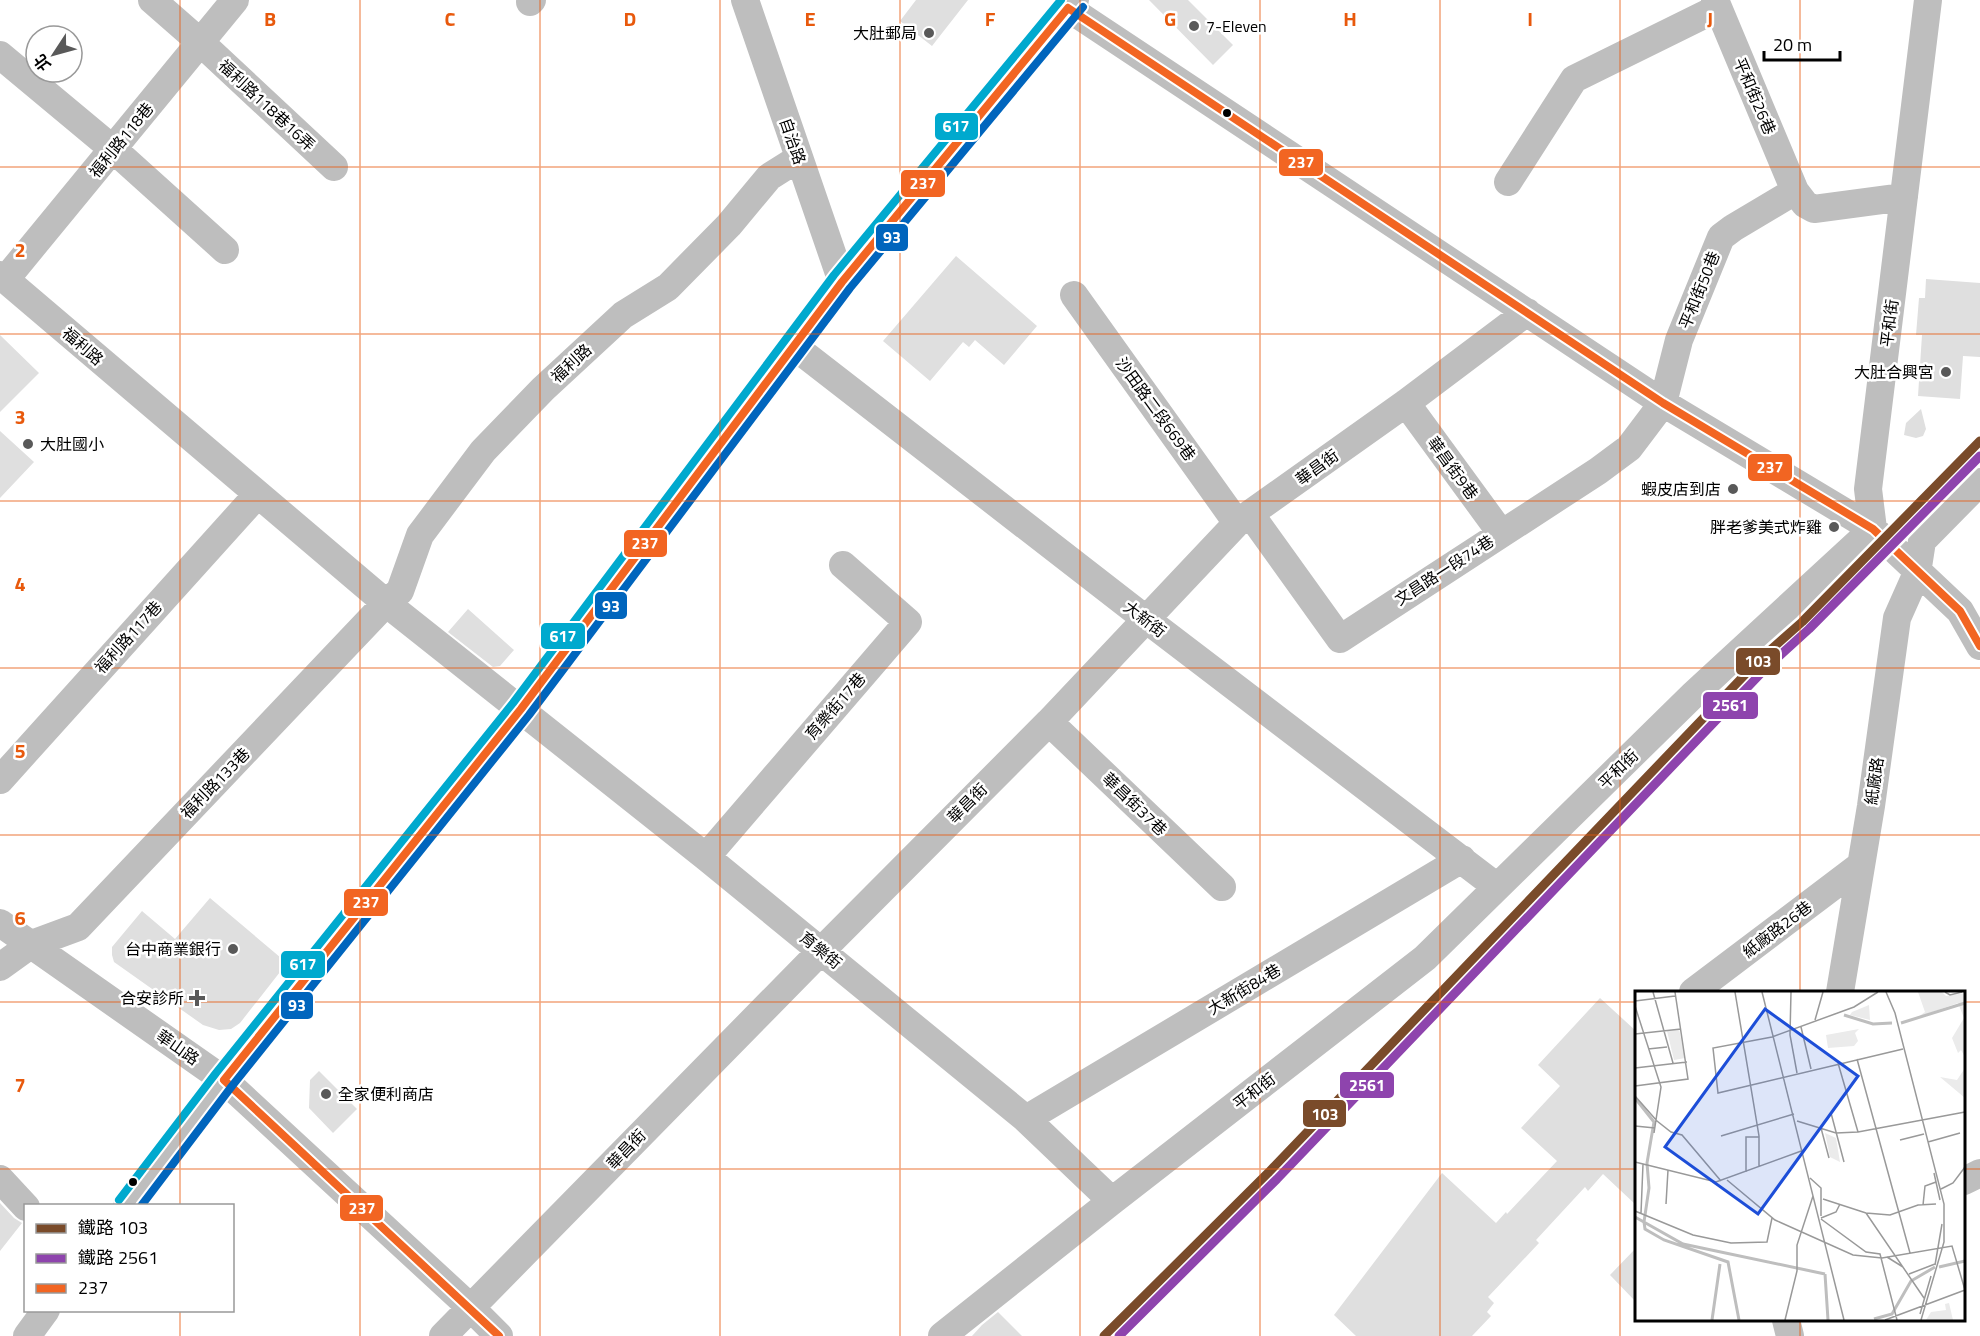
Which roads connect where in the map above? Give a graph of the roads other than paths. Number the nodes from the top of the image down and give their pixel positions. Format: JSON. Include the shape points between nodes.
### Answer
{"nodes":[{"id":1,"x":152,"y":0,"type":"edge"},
{"id":2,"x":235,"y":0,"type":"edge"},
{"id":3,"x":745,"y":0,"type":"edge"},
{"id":4,"x":1928,"y":0,"type":"edge"},
{"id":5,"x":1071,"y":4,"type":"edge"},
{"id":6,"x":1717,"y":4,"type":"edge"},
{"id":7,"x":200,"y":42,"type":"junction"},
{"id":8,"x":0,"y":55,"type":"edge"},
{"id":9,"x":114,"y":150,"type":"junction"},
{"id":10,"x":798,"y":158,"type":"junction"},
{"id":11,"x":334,"y":167,"type":"dead end"},
{"id":12,"x":1508,"y":183,"type":"dead end"},
{"id":13,"x":1795,"y":191,"type":"junction"},
{"id":14,"x":1904,"y":197,"type":"junction"},
{"id":15,"x":225,"y":250,"type":"dead end"},
{"id":16,"x":3,"y":277,"type":"edge"},
{"id":17,"x":842,"y":282,"type":"junction"},
{"id":18,"x":1074,"y":295,"type":"dead end"},
{"id":19,"x":1527,"y":312,"type":"junction"},
{"id":20,"x":795,"y":347,"type":"junction"},
{"id":21,"x":1406,"y":403,"type":"junction"},
{"id":22,"x":1664,"y":404,"type":"junction"},
{"id":23,"x":1980,"y":482,"type":"edge"},
{"id":24,"x":257,"y":495,"type":"junction"},
{"id":25,"x":1244,"y":519,"type":"junction"},
{"id":26,"x":1873,"y":530,"type":"junction"},
{"id":27,"x":1501,"y":533,"type":"junction"},
{"id":28,"x":843,"y":565,"type":"dead end"},
{"id":29,"x":1917,"y":573,"type":"junction"},
{"id":30,"x":386,"y":603,"type":"junction"},
{"id":31,"x":1147,"y":620,"type":"junction"},
{"id":32,"x":1980,"y":646,"type":"edge"},
{"id":33,"x":521,"y":709,"type":"junction"},
{"id":34,"x":1049,"y":722,"type":"junction"},
{"id":35,"x":0,"y":780,"type":"edge"},
{"id":36,"x":706,"y":856,"type":"junction"},
{"id":37,"x":1462,"y":859,"type":"junction"},
{"id":38,"x":1861,"y":865,"type":"junction"},
{"id":39,"x":1222,"y":887,"type":"dead end"},
{"id":40,"x":1497,"y":887,"type":"junction"},
{"id":41,"x":0,"y":923,"type":"edge"},
{"id":42,"x":32,"y":944,"type":"junction"},
{"id":43,"x":822,"y":950,"type":"junction"},
{"id":44,"x":0,"y":968,"type":"edge"},
{"id":45,"x":1697,"y":991,"type":"edge"},
{"id":46,"x":1840,"y":991,"type":"edge"},
{"id":47,"x":224,"y":1080,"type":"junction"},
{"id":48,"x":1026,"y":1119,"type":"junction"},
{"id":49,"x":1980,"y":1173,"type":"edge"},
{"id":50,"x":0,"y":1179,"type":"edge"},
{"id":51,"x":1965,"y":1180,"type":"edge"},
{"id":52,"x":1112,"y":1201,"type":"junction"},
{"id":53,"x":129,"y":1204,"type":"edge"},
{"id":54,"x":24,"y":1205,"type":"edge"},
{"id":55,"x":471,"y":1308,"type":"junction"},
{"id":56,"x":45,"y":1312,"type":"edge"},
{"id":57,"x":1786,"y":1321,"type":"edge"},
{"id":58,"x":27,"y":1336,"type":"edge"},
{"id":59,"x":443,"y":1336,"type":"edge"},
{"id":60,"x":499,"y":1336,"type":"edge"},
{"id":61,"x":942,"y":1336,"type":"edge"},
{"id":62,"x":1790,"y":1336,"type":"edge"}],
"edges":[{"from":1,"to":7,"type":"street","name":"福利路118巷16弄"},
{"from":2,"to":7,"type":"street","name":"福利路118巷"},
{"from":3,"to":10,"type":"street","name":"自治路"},
{"from":4,"to":14,"type":"street","name":"平和街"},
{"from":5,"to":17,"type":"street"},
{"from":5,"to":19,"type":"street"},
{"from":6,"to":12,"type":"street","via":[[1574,79]]},
{"from":6,"to":13,"type":"street","name":"平和街26巷"},
{"from":7,"to":9,"type":"street","name":"福利路118巷"},
{"from":7,"to":11,"type":"street","name":"福利路118巷16弄"},
{"from":8,"to":9,"type":"street"},
{"from":9,"to":15,"type":"street"},
{"from":9,"to":16,"type":"street","name":"福利路118巷"},
{"from":10,"to":17,"type":"street","name":"自治路"},
{"from":10,"to":30,"type":"street","name":"福利路","via":[[769,177],[668,287],[623,315],[483,451],[420,535],[400,591]]},
{"from":13,"to":14,"type":"street","via":[[1814,209]]},
{"from":13,"to":22,"type":"street","name":"平和街50巷","via":[[1721,237],[1679,340]]},
{"from":14,"to":26,"type":"street","name":"平和街","via":[[1868,489]]},
{"from":16,"to":24,"type":"street","name":"福利路"},
{"from":17,"to":20,"type":"street"},
{"from":18,"to":25,"type":"street","name":"沙田路二段669巷"},
{"from":19,"to":21,"type":"street","name":"華昌街"},
{"from":19,"to":22,"type":"street"},
{"from":20,"to":31,"type":"street","name":"大新街"},
{"from":20,"to":33,"type":"street"},
{"from":21,"to":25,"type":"street","name":"華昌街"},
{"from":21,"to":27,"type":"street","name":"華昌街9巷"},
{"from":22,"to":26,"type":"street"},
{"from":22,"to":27,"type":"street","name":"文昌路一段74巷","via":[[1629,448]]},
{"from":23,"to":29,"type":"street","name":"紙廠路","via":[[1922,541]]},
{"from":24,"to":30,"type":"street","name":"福利路"},
{"from":24,"to":35,"type":"street","name":"福利路117巷"},
{"from":25,"to":27,"type":"street","name":"文昌路一段74巷","via":[[1340,639]]},
{"from":25,"to":31,"type":"street","name":"華昌街"},
{"from":26,"to":29,"type":"street"},
{"from":26,"to":40,"type":"street","name":"平和街","via":[[1694,694]]},
{"from":28,"to":36,"type":"street","name":"育樂街17巷","via":[[908,622]]},
{"from":29,"to":32,"type":"street","via":[[1960,612]]},
{"from":29,"to":38,"type":"street","name":"紙廠路","via":[[1897,618]]},
{"from":30,"to":33,"type":"street","name":"福利路"},
{"from":30,"to":42,"type":"street","name":"福利路133巷","via":[[78,927]]},
{"from":31,"to":34,"type":"street","name":"華昌街"},
{"from":31,"to":37,"type":"street","name":"大新街"},
{"from":33,"to":36,"type":"street","name":"育樂街"},
{"from":33,"to":47,"type":"street"},
{"from":34,"to":39,"type":"street","name":"華昌街37巷"},
{"from":34,"to":43,"type":"street","name":"華昌街"},
{"from":36,"to":43,"type":"street","name":"育樂街"},
{"from":37,"to":40,"type":"street","name":"大新街"},
{"from":37,"to":48,"type":"street","name":"大新街84巷"},
{"from":38,"to":45,"type":"street","name":"紙廠路26巷"},
{"from":38,"to":46,"type":"street","name":"紙廠路"},
{"from":40,"to":52,"type":"street","name":"平和街","via":[[1425,958]]},
{"from":41,"to":42,"type":"street","name":"華山路"},
{"from":42,"to":44,"type":"street","name":"福利路133巷"},
{"from":42,"to":47,"type":"street","name":"華山路"},
{"from":43,"to":48,"type":"street","name":"育樂街"},
{"from":43,"to":55,"type":"street","name":"華昌街"},
{"from":47,"to":53,"type":"street"},
{"from":47,"to":55,"type":"street","name":"華山路"},
{"from":48,"to":52,"type":"street","name":"育樂街"},
{"from":49,"to":51,"type":"street"},
{"from":50,"to":54,"type":"street"},
{"from":52,"to":61,"type":"street","name":"平和街"},
{"from":55,"to":59,"type":"street","name":"華昌街"},
{"from":55,"to":60,"type":"street","name":"華山路"},
{"from":56,"to":58,"type":"street"},
{"from":57,"to":62,"type":"street"}]}
